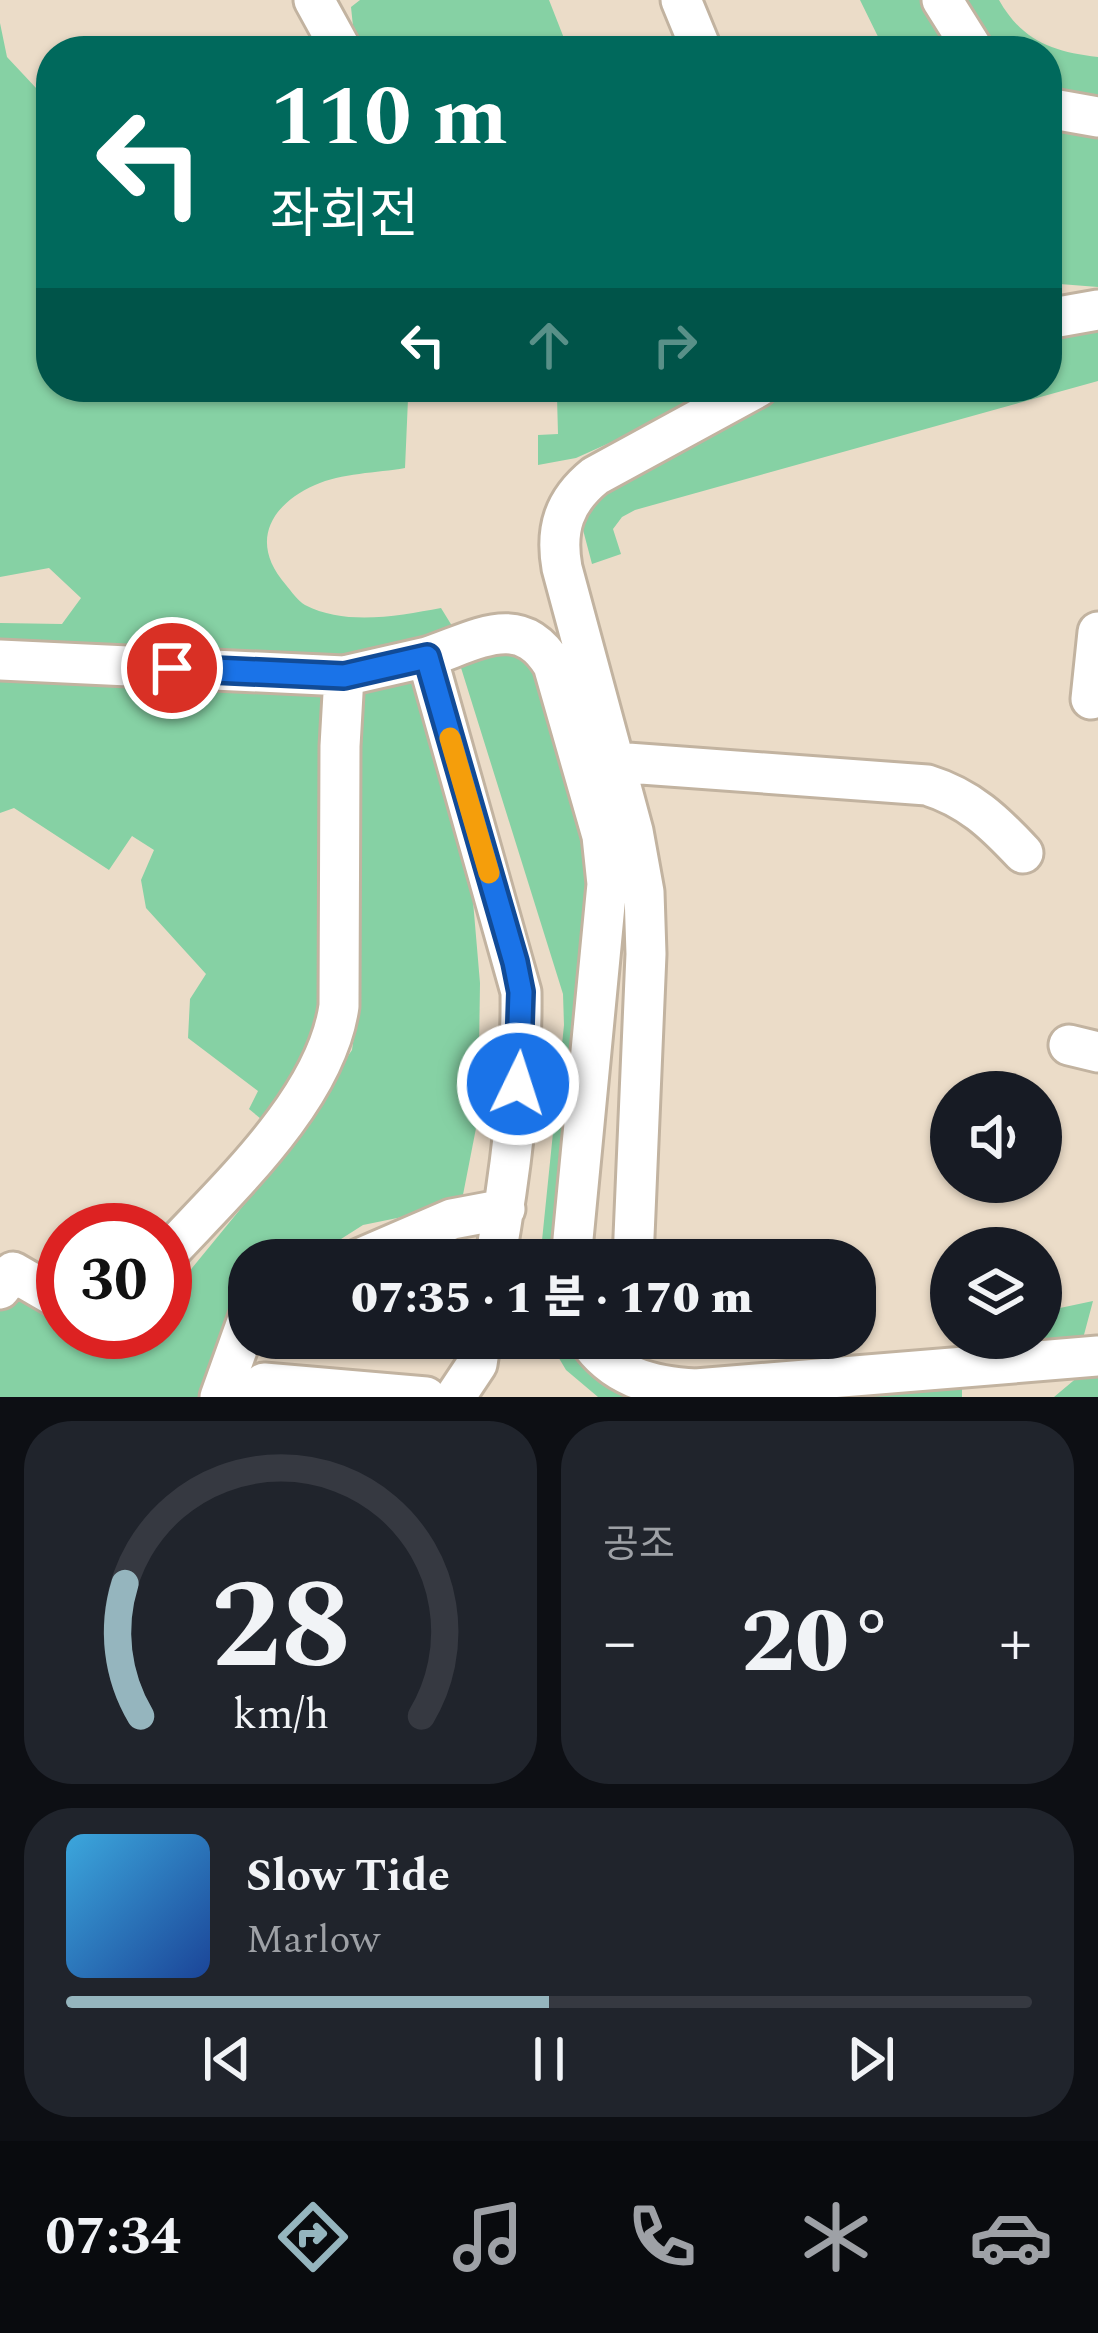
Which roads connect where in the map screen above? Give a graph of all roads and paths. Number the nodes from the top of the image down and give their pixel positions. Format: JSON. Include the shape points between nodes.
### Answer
{"nodes":[{"id":1,"x":681,"y":0,"type":"edge"},
{"id":2,"x":942,"y":0,"type":"edge"},
{"id":3,"x":321,"y":3,"type":"edge"},
{"id":4,"x":335,"y":36,"type":"edge"},
{"id":5,"x":696,"y":36,"type":"edge"},
{"id":6,"x":965,"y":36,"type":"edge"},
{"id":7,"x":1062,"y":110,"type":"edge"},
{"id":8,"x":1098,"y":117,"type":"edge"},
{"id":9,"x":1098,"y":310,"type":"edge"},
{"id":10,"x":1062,"y":316,"type":"edge"},
{"id":11,"x":730,"y":402,"type":"edge"},
{"id":12,"x":1098,"y":632,"type":"edge"},
{"id":13,"x":427,"y":657,"type":"junction"},
{"id":14,"x":0,"y":661,"type":"edge"},
{"id":15,"x":344,"y":676,"type":"junction"},
{"id":16,"x":1091,"y":699,"type":"dead end"},
{"id":17,"x":614,"y":762,"type":"junction"},
{"id":18,"x":1023,"y":854,"type":"dead end"},
{"id":19,"x":505,"y":1209,"type":"junction"},
{"id":20,"x":192,"y":1226,"type":"edge"},
{"id":21,"x":406,"y":1239,"type":"edge"},
{"id":22,"x":499,"y":1239,"type":"edge"},
{"id":23,"x":573,"y":1239,"type":"edge"},
{"id":24,"x":633,"y":1239,"type":"edge"},
{"id":25,"x":36,"y":1285,"type":"edge"},
{"id":26,"x":0,"y":1288,"type":"edge"},
{"id":27,"x":1098,"y":1356,"type":"edge"},
{"id":28,"x":234,"y":1359,"type":"edge"},
{"id":29,"x":475,"y":1359,"type":"edge"},
{"id":30,"x":602,"y":1359,"type":"edge"},
{"id":31,"x":1039,"y":1361,"type":"junction"},
{"id":32,"x":220,"y":1397,"type":"edge"},
{"id":33,"x":258,"y":1397,"type":"edge"},
{"id":34,"x":426,"y":1397,"type":"edge"},
{"id":35,"x":455,"y":1397,"type":"edge"},
{"id":36,"x":1008,"y":1397,"type":"edge"}],
"edges":[{"from":1,"to":5,"type":"street"},
{"from":2,"to":6,"type":"street"},
{"from":3,"to":4,"type":"street"},
{"from":7,"to":8,"type":"street"},
{"from":9,"to":10,"type":"street"},
{"from":11,"to":17,"type":"street","via":[[579,489],[559,529]]},
{"from":12,"to":16,"type":"street"},
{"from":13,"to":15,"type":"street"},
{"from":13,"to":19,"type":"street","via":[[521,992]]},
{"from":13,"to":23,"type":"street","via":[[506,632],[541,645],[554,665],[602,836],[604,942]]},
{"from":14,"to":15,"type":"street"},
{"from":15,"to":20,"type":"street","via":[[335,1037],[282,1125]]},
{"from":17,"to":18,"type":"street","via":[[927,785],[987,815]]},
{"from":17,"to":24,"type":"street","via":[[644,892]]},
{"from":19,"to":21,"type":"street"},
{"from":19,"to":22,"type":"street"},
{"from":25,"to":26,"type":"street","via":[[13,1272]]},
{"from":27,"to":31,"type":"street"},
{"from":28,"to":32,"type":"street"},
{"from":29,"to":35,"type":"street"},
{"from":30,"to":31,"type":"street","via":[[660,1388],[696,1390]]},
{"from":31,"to":36,"type":"street"},
{"from":33,"to":34,"type":"street","via":[[264,1383]]}]}
